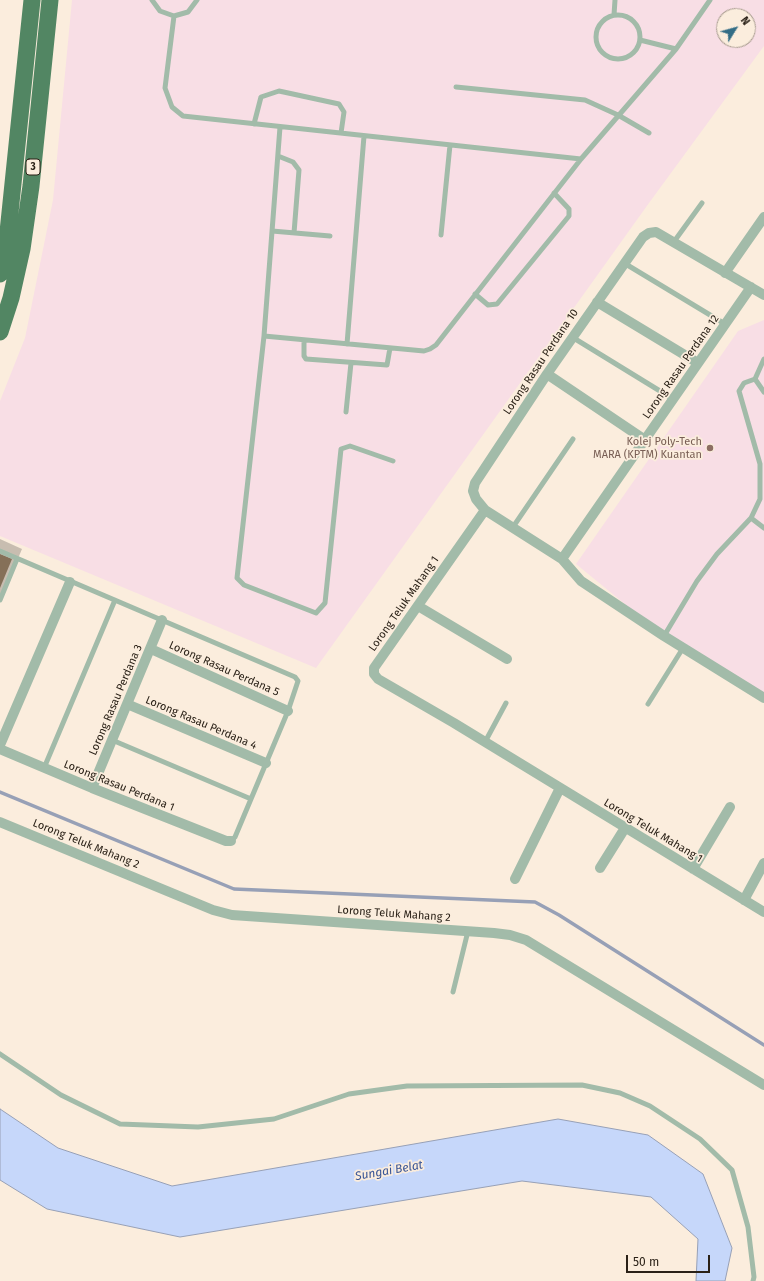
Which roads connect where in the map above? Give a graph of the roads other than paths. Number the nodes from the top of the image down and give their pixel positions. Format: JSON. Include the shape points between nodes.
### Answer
{"nodes":[{"id":1,"x":32,"y":0,"type":"edge"},
{"id":2,"x":50,"y":0,"type":"edge"},
{"id":3,"x":152,"y":0,"type":"edge"},
{"id":4,"x":197,"y":0,"type":"edge"},
{"id":5,"x":616,"y":0,"type":"edge"},
{"id":6,"x":710,"y":0,"type":"edge"},
{"id":7,"x":614,"y":15,"type":"junction"},
{"id":8,"x":174,"y":16,"type":"junction"},
{"id":9,"x":640,"y":40,"type":"junction"},
{"id":10,"x":676,"y":49,"type":"junction"},
{"id":11,"x":456,"y":88,"type":"dead end"},
{"id":12,"x":618,"y":115,"type":"junction"},
{"id":13,"x":254,"y":124,"type":"junction"},
{"id":14,"x":280,"y":127,"type":"junction"},
{"id":15,"x":341,"y":133,"type":"junction"},
{"id":16,"x":649,"y":133,"type":"dead end"},
{"id":17,"x":364,"y":136,"type":"junction"},
{"id":18,"x":450,"y":145,"type":"junction"},
{"id":19,"x":278,"y":156,"type":"junction"},
{"id":20,"x":581,"y":159,"type":"junction"},
{"id":21,"x":554,"y":193,"type":"junction"},
{"id":22,"x":702,"y":202,"type":"dead end"},
{"id":23,"x":764,"y":217,"type":"edge"},
{"id":24,"x":272,"y":231,"type":"junction"},
{"id":25,"x":294,"y":233,"type":"junction"},
{"id":26,"x":441,"y":235,"type":"dead end"},
{"id":27,"x":330,"y":236,"type":"dead end"},
{"id":28,"x":673,"y":243,"type":"junction"},
{"id":29,"x":624,"y":263,"type":"junction"},
{"id":30,"x":725,"y":273,"type":"junction"},
{"id":31,"x":0,"y":274,"type":"edge"},
{"id":32,"x":751,"y":287,"type":"junction"},
{"id":33,"x":475,"y":294,"type":"junction"},
{"id":34,"x":764,"y":295,"type":"edge"},
{"id":35,"x":597,"y":302,"type":"junction"},
{"id":36,"x":725,"y":324,"type":"junction"},
{"id":37,"x":0,"y":332,"type":"edge"},
{"id":38,"x":264,"y":336,"type":"junction"},
{"id":39,"x":572,"y":337,"type":"junction"},
{"id":40,"x":304,"y":340,"type":"junction"},
{"id":41,"x":347,"y":344,"type":"junction"},
{"id":42,"x":390,"y":348,"type":"junction"},
{"id":43,"x":764,"y":358,"type":"edge"},
{"id":44,"x":351,"y":363,"type":"junction"},
{"id":45,"x":698,"y":363,"type":"junction"},
{"id":46,"x":547,"y":374,"type":"junction"},
{"id":47,"x":755,"y":379,"type":"junction"},
{"id":48,"x":764,"y":392,"type":"edge"},
{"id":49,"x":673,"y":399,"type":"junction"},
{"id":50,"x":346,"y":412,"type":"dead end"},
{"id":51,"x":572,"y":439,"type":"dead end"},
{"id":52,"x":645,"y":440,"type":"junction"},
{"id":53,"x":393,"y":461,"type":"dead end"},
{"id":54,"x":485,"y":510,"type":"junction"},
{"id":55,"x":750,"y":518,"type":"junction"},
{"id":56,"x":512,"y":527,"type":"junction"},
{"id":57,"x":764,"y":528,"type":"edge"},
{"id":58,"x":0,"y":551,"type":"edge"},
{"id":59,"x":18,"y":559,"type":"junction"},
{"id":60,"x":562,"y":559,"type":"junction"},
{"id":61,"x":70,"y":582,"type":"junction"},
{"id":62,"x":0,"y":600,"type":"edge"},
{"id":63,"x":115,"y":600,"type":"junction"},
{"id":64,"x":418,"y":606,"type":"junction"},
{"id":65,"x":162,"y":620,"type":"junction"},
{"id":66,"x":664,"y":636,"type":"junction"},
{"id":67,"x":682,"y":648,"type":"junction"},
{"id":68,"x":150,"y":649,"type":"junction"},
{"id":69,"x":507,"y":659,"type":"dead end"},
{"id":70,"x":764,"y":698,"type":"edge"},
{"id":71,"x":506,"y":703,"type":"dead end"},
{"id":72,"x":127,"y":704,"type":"junction"},
{"id":73,"x":648,"y":704,"type":"dead end"},
{"id":74,"x":288,"y":711,"type":"junction"},
{"id":75,"x":112,"y":740,"type":"junction"},
{"id":76,"x":485,"y":742,"type":"junction"},
{"id":77,"x":0,"y":745,"type":"edge"},
{"id":78,"x":0,"y":749,"type":"edge"},
{"id":79,"x":266,"y":763,"type":"junction"},
{"id":80,"x":44,"y":768,"type":"junction"},
{"id":81,"x":92,"y":788,"type":"junction"},
{"id":82,"x":560,"y":788,"type":"junction"},
{"id":83,"x":251,"y":799,"type":"junction"},
{"id":84,"x":730,"y":808,"type":"dead end"},
{"id":85,"x":0,"y":822,"type":"edge"},
{"id":86,"x":625,"y":828,"type":"junction"},
{"id":87,"x":231,"y":841,"type":"joint"},
{"id":88,"x":764,"y":863,"type":"edge"},
{"id":89,"x":600,"y":868,"type":"dead end"},
{"id":90,"x":693,"y":869,"type":"junction"},
{"id":91,"x":515,"y":879,"type":"dead end"},
{"id":92,"x":744,"y":900,"type":"junction"},
{"id":93,"x":764,"y":912,"type":"edge"},
{"id":94,"x":468,"y":931,"type":"junction"},
{"id":95,"x":453,"y":992,"type":"dead end"},
{"id":96,"x":0,"y":1054,"type":"edge"},
{"id":97,"x":764,"y":1085,"type":"edge"},
{"id":98,"x":753,"y":1281,"type":"edge"}],
"edges":[{"from":1,"to":31,"type":"highway","number":"3","via":[[6,251]]},
{"from":2,"to":37,"type":"highway","number":"3","via":[[22,249]]},
{"from":3,"to":8,"type":"lane","via":[[160,11]]},
{"from":4,"to":8,"type":"lane","via":[[188,12]]},
{"from":5,"to":7,"type":"lane"},
{"from":6,"to":10,"type":"lane"},
{"from":7,"to":9,"type":"lane","via":[[628,17],[633,21],[640,33]]},
{"from":7,"to":9,"type":"lane","via":[[607,18],[598,29],[597,44],[601,50],[613,58],[628,57],[638,47]]},
{"from":8,"to":13,"type":"lane","via":[[165,88],[172,107],[183,116]]},
{"from":9,"to":10,"type":"lane"},
{"from":10,"to":12,"type":"lane"},
{"from":11,"to":12,"type":"lane","via":[[575,98]]},
{"from":12,"to":16,"type":"lane"},
{"from":12,"to":20,"type":"lane"},
{"from":13,"to":14,"type":"lane"},
{"from":13,"to":15,"type":"lane","via":[[261,97],[279,91],[339,104],[344,112]]},
{"from":14,"to":15,"type":"lane"},
{"from":14,"to":19,"type":"lane"},
{"from":15,"to":17,"type":"lane"},
{"from":17,"to":18,"type":"lane"},
{"from":17,"to":41,"type":"lane"},
{"from":18,"to":20,"type":"lane"},
{"from":18,"to":26,"type":"lane"},
{"from":19,"to":24,"type":"lane"},
{"from":19,"to":25,"type":"lane","via":[[293,162],[299,170]]},
{"from":20,"to":21,"type":"lane"},
{"from":21,"to":33,"type":"lane"},
{"from":21,"to":33,"type":"lane","via":[[569,209],[569,216],[497,304],[488,305]]},
{"from":22,"to":28,"type":"lane"},
{"from":23,"to":30,"type":"street"},
{"from":24,"to":25,"type":"lane"},
{"from":24,"to":38,"type":"lane"},
{"from":25,"to":27,"type":"lane"},
{"from":28,"to":29,"type":"street","name":"Lorong Rasau Perdana 10","via":[[656,232],[649,233],[643,237]]},
{"from":28,"to":30,"type":"street"},
{"from":29,"to":35,"type":"street","name":"Lorong Rasau Perdana 10"},
{"from":29,"to":36,"type":"lane"},
{"from":30,"to":32,"type":"street"},
{"from":32,"to":34,"type":"street"},
{"from":32,"to":36,"type":"street","name":"Lorong Rasau Perdana 12"},
{"from":33,"to":42,"type":"lane","via":[[436,345],[430,349],[424,351]]},
{"from":35,"to":39,"type":"street","name":"Lorong Rasau Perdana 10"},
{"from":35,"to":45,"type":"street"},
{"from":36,"to":45,"type":"street","name":"Lorong Rasau Perdana 12"},
{"from":38,"to":40,"type":"lane"},
{"from":38,"to":53,"type":"lane","via":[[237,578],[244,585],[316,613],[325,603],[341,449],[350,446]]},
{"from":39,"to":46,"type":"street","name":"Lorong Rasau Perdana 10"},
{"from":39,"to":49,"type":"lane"},
{"from":40,"to":41,"type":"lane"},
{"from":40,"to":44,"type":"lane","via":[[306,359]]},
{"from":41,"to":42,"type":"lane"},
{"from":42,"to":44,"type":"lane","via":[[387,365]]},
{"from":43,"to":47,"type":"lane"},
{"from":44,"to":50,"type":"lane"},
{"from":45,"to":49,"type":"street","name":"Lorong Rasau Perdana 12"},
{"from":46,"to":52,"type":"street"},
{"from":46,"to":54,"type":"street","name":"Lorong Rasau Perdana 10","via":[[475,483],[473,491]]},
{"from":47,"to":48,"type":"lane"},
{"from":47,"to":55,"type":"lane","via":[[744,383],[739,391],[760,464],[760,499]]},
{"from":49,"to":52,"type":"street","name":"Lorong Rasau Perdana 12"},
{"from":51,"to":56,"type":"lane"},
{"from":52,"to":60,"type":"street","name":"Lorong Rasau Perdana 12"},
{"from":54,"to":56,"type":"street"},
{"from":54,"to":64,"type":"street","name":"Lorong Teluk Mahang 1"},
{"from":55,"to":57,"type":"lane"},
{"from":55,"to":66,"type":"lane","via":[[717,554],[697,581]]},
{"from":56,"to":60,"type":"street"},
{"from":58,"to":59,"type":"lane"},
{"from":59,"to":61,"type":"lane"},
{"from":59,"to":62,"type":"lane"},
{"from":60,"to":66,"type":"street","via":[[581,581]]},
{"from":61,"to":63,"type":"lane"},
{"from":61,"to":77,"type":"street"},
{"from":63,"to":65,"type":"lane"},
{"from":63,"to":80,"type":"lane"},
{"from":64,"to":69,"type":"street"},
{"from":64,"to":76,"type":"street","name":"Lorong Teluk Mahang 1","via":[[374,668],[374,674]]},
{"from":65,"to":68,"type":"street","name":"Lorong Rasau Perdana 3"},
{"from":65,"to":74,"type":"lane","via":[[295,677],[298,681]]},
{"from":66,"to":67,"type":"street"},
{"from":67,"to":70,"type":"street"},
{"from":67,"to":73,"type":"lane"},
{"from":68,"to":72,"type":"street","name":"Lorong Rasau Perdana 3"},
{"from":68,"to":74,"type":"street","name":"Lorong Rasau Perdana 5"},
{"from":71,"to":76,"type":"lane"},
{"from":72,"to":75,"type":"street","name":"Lorong Rasau Perdana 3"},
{"from":72,"to":79,"type":"street","name":"Lorong Rasau Perdana 4"},
{"from":74,"to":79,"type":"lane"},
{"from":75,"to":81,"type":"street","name":"Lorong Rasau Perdana 3"},
{"from":75,"to":83,"type":"lane"},
{"from":76,"to":82,"type":"street","name":"Lorong Teluk Mahang 1"},
{"from":78,"to":80,"type":"street","name":"Lorong Rasau Perdana 1"},
{"from":79,"to":83,"type":"lane"},
{"from":80,"to":81,"type":"street","name":"Lorong Rasau Perdana 1"},
{"from":81,"to":87,"type":"street","name":"Lorong Rasau Perdana 1"},
{"from":82,"to":86,"type":"street","name":"Lorong Teluk Mahang 1"},
{"from":82,"to":91,"type":"street"},
{"from":83,"to":87,"type":"lane"},
{"from":84,"to":90,"type":"street"},
{"from":85,"to":94,"type":"street","name":"Lorong Teluk Mahang 2","via":[[214,910],[232,915]]},
{"from":86,"to":89,"type":"street"},
{"from":86,"to":90,"type":"street","name":"Lorong Teluk Mahang 1"},
{"from":88,"to":92,"type":"street"},
{"from":90,"to":92,"type":"street","name":"Lorong Teluk Mahang 1"},
{"from":92,"to":93,"type":"street","name":"Lorong Teluk Mahang 1"},
{"from":94,"to":95,"type":"lane"},
{"from":94,"to":97,"type":"street","name":"Lorong Teluk Mahang 2","via":[[510,935],[526,940]]},
{"from":96,"to":98,"type":"lane","via":[[61,1095],[120,1124],[198,1127],[274,1120],[349,1094],[407,1086],[582,1085],[620,1093],[650,1106],[700,1139],[732,1170],[748,1227]]}]}
